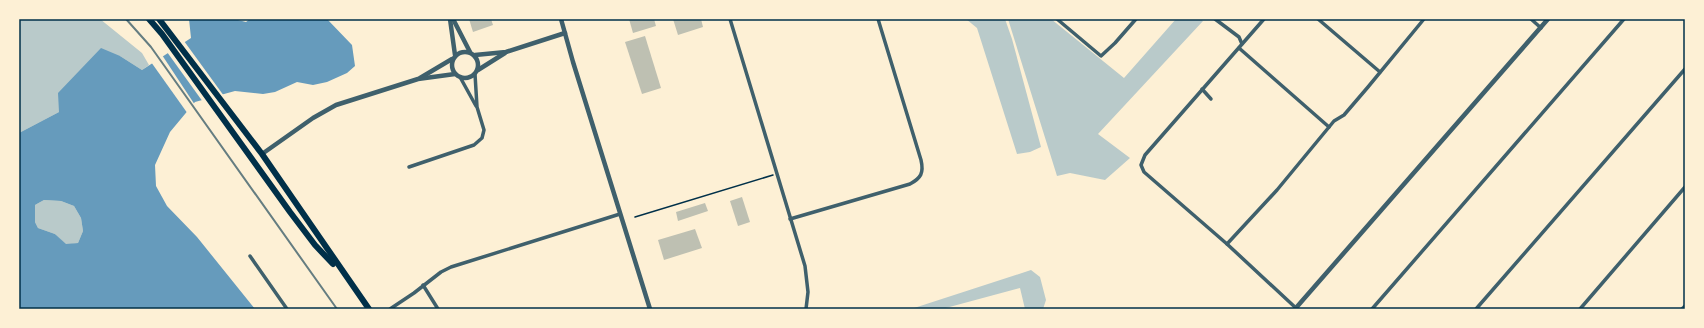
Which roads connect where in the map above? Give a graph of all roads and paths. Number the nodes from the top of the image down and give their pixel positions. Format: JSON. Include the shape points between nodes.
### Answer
{"nodes":[{"id":1,"x":149,"y":19,"type":"edge"},
{"id":2,"x":159,"y":19,"type":"edge"},
{"id":3,"x":450,"y":19,"type":"edge"},
{"id":4,"x":453,"y":19,"type":"edge"},
{"id":5,"x":561,"y":19,"type":"edge"},
{"id":6,"x":730,"y":19,"type":"edge"},
{"id":7,"x":878,"y":19,"type":"edge"},
{"id":8,"x":1057,"y":19,"type":"edge"},
{"id":9,"x":1136,"y":19,"type":"edge"},
{"id":10,"x":1215,"y":19,"type":"edge"},
{"id":11,"x":1264,"y":19,"type":"edge"},
{"id":12,"x":1318,"y":19,"type":"edge"},
{"id":13,"x":1422,"y":19,"type":"edge"},
{"id":14,"x":1531,"y":19,"type":"edge"},
{"id":15,"x":1548,"y":19,"type":"edge"},
{"id":16,"x":1624,"y":19,"type":"edge"},
{"id":17,"x":1541,"y":28,"type":"junction"},
{"id":18,"x":565,"y":33,"type":"junction"},
{"id":19,"x":1242,"y":44,"type":"junction"},
{"id":20,"x":1239,"y":48,"type":"junction"},
{"id":21,"x":506,"y":52,"type":"junction"},
{"id":22,"x":472,"y":54,"type":"junction"},
{"id":23,"x":454,"y":57,"type":"junction"},
{"id":24,"x":1685,"y":69,"type":"edge"},
{"id":25,"x":476,"y":72,"type":"junction"},
{"id":26,"x":1380,"y":72,"type":"junction"},
{"id":27,"x":458,"y":76,"type":"junction"},
{"id":28,"x":418,"y":78,"type":"junction"},
{"id":29,"x":1202,"y":90,"type":"junction"},
{"id":30,"x":1211,"y":99,"type":"dead end"},
{"id":31,"x":477,"y":107,"type":"junction"},
{"id":32,"x":1329,"y":127,"type":"junction"},
{"id":33,"x":262,"y":154,"type":"junction"},
{"id":34,"x":252,"y":161,"type":"junction"},
{"id":35,"x":409,"y":167,"type":"dead end"},
{"id":36,"x":776,"y":174,"type":"junction"},
{"id":37,"x":1685,"y":187,"type":"edge"},
{"id":38,"x":620,"y":214,"type":"junction"},
{"id":39,"x":635,"y":217,"type":"dead end"},
{"id":40,"x":790,"y":219,"type":"junction"},
{"id":41,"x":1227,"y":244,"type":"junction"},
{"id":42,"x":250,"y":256,"type":"dead end"},
{"id":43,"x":347,"y":278,"type":"junction"},
{"id":44,"x":423,"y":285,"type":"junction"},
{"id":45,"x":1685,"y":306,"type":"edge"},
{"id":46,"x":287,"y":309,"type":"edge"},
{"id":47,"x":369,"y":309,"type":"edge"},
{"id":48,"x":390,"y":309,"type":"edge"},
{"id":49,"x":438,"y":309,"type":"edge"},
{"id":50,"x":650,"y":309,"type":"edge"},
{"id":51,"x":806,"y":309,"type":"edge"},
{"id":52,"x":1296,"y":309,"type":"edge"},
{"id":53,"x":1372,"y":309,"type":"edge"},
{"id":54,"x":1476,"y":309,"type":"edge"},
{"id":55,"x":1580,"y":309,"type":"edge"},
{"id":56,"x":1682,"y":309,"type":"edge"}],
"edges":[{"from":1,"to":34,"type":"highway"},
{"from":2,"to":33,"type":"highway"},
{"from":3,"to":23,"type":"street"},
{"from":4,"to":22,"type":"street"},
{"from":5,"to":18,"type":"street"},
{"from":6,"to":36,"type":"street"},
{"from":7,"to":40,"type":"street","via":[[921,160],[920,177],[910,184]]},
{"from":8,"to":9,"type":"street","via":[[1101,56]]},
{"from":10,"to":19,"type":"street","via":[[1239,37]]},
{"from":11,"to":19,"type":"street"},
{"from":12,"to":26,"type":"street"},
{"from":13,"to":26,"type":"street"},
{"from":14,"to":17,"type":"street"},
{"from":15,"to":17,"type":"street"},
{"from":16,"to":53,"type":"street"},
{"from":17,"to":52,"type":"street"},
{"from":18,"to":21,"type":"street"},
{"from":18,"to":38,"type":"street"},
{"from":19,"to":20,"type":"street"},
{"from":20,"to":29,"type":"street"},
{"from":20,"to":32,"type":"street"},
{"from":21,"to":22,"type":"street"},
{"from":21,"to":25,"type":"street"},
{"from":22,"to":23,"type":"street","via":[[462,51]]},
{"from":22,"to":25,"type":"street","via":[[478,62]]},
{"from":23,"to":27,"type":"street","via":[[452,67]]},
{"from":23,"to":28,"type":"street"},
{"from":24,"to":54,"type":"street"},
{"from":25,"to":27,"type":"street","via":[[468,78]]},
{"from":25,"to":31,"type":"street"},
{"from":26,"to":32,"type":"street","via":[[1344,115]]},
{"from":27,"to":28,"type":"street"},
{"from":27,"to":31,"type":"street"},
{"from":28,"to":33,"type":"street","via":[[336,105]]},
{"from":29,"to":30,"type":"street"},
{"from":29,"to":41,"type":"street","via":[[1145,155],[1141,165],[1144,172]]},
{"from":31,"to":35,"type":"street","via":[[484,130],[478,142]]},
{"from":32,"to":41,"type":"street","via":[[1277,190]]},
{"from":33,"to":34,"type":"street"},
{"from":33,"to":43,"type":"highway"},
{"from":34,"to":43,"type":"highway","via":[[316,245]]},
{"from":36,"to":39,"type":"path"},
{"from":36,"to":40,"type":"street"},
{"from":37,"to":55,"type":"street"},
{"from":38,"to":44,"type":"street","via":[[451,267]]},
{"from":38,"to":50,"type":"street"},
{"from":40,"to":51,"type":"street","via":[[807,278]]},
{"from":41,"to":52,"type":"street"},
{"from":42,"to":46,"type":"street"},
{"from":43,"to":47,"type":"highway"},
{"from":44,"to":48,"type":"street"},
{"from":44,"to":49,"type":"street"},
{"from":45,"to":56,"type":"street"}]}
